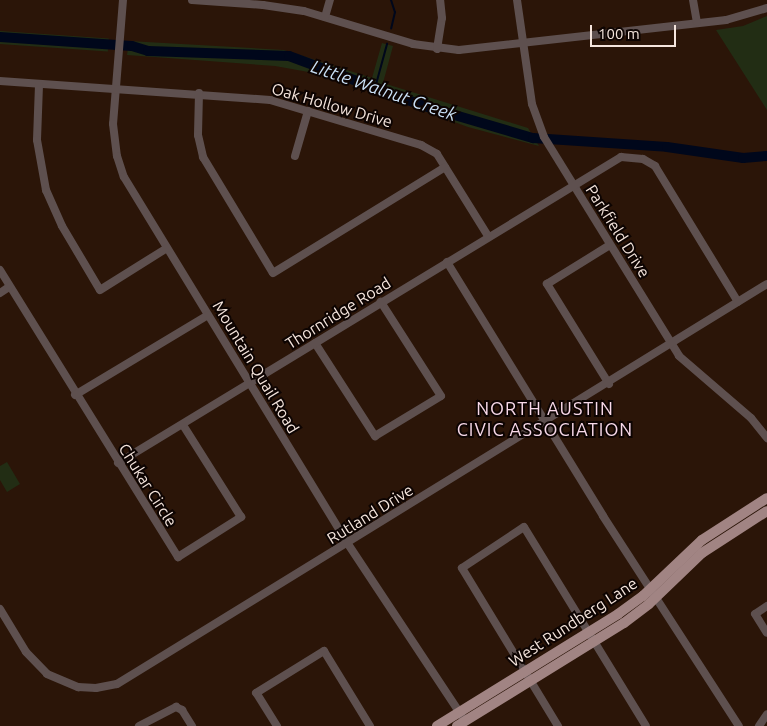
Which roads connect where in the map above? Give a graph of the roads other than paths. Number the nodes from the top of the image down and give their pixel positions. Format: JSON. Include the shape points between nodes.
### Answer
{"nodes":[{"id":1,"x":123,"y":0,"type":"edge"},
{"id":2,"x":192,"y":0,"type":"edge"},
{"id":3,"x":199,"y":0,"type":"edge"},
{"id":4,"x":330,"y":0,"type":"edge"},
{"id":5,"x":440,"y":0,"type":"edge"},
{"id":6,"x":517,"y":0,"type":"edge"},
{"id":7,"x":693,"y":0,"type":"edge"},
{"id":8,"x":263,"y":2,"type":"edge"},
{"id":9,"x":767,"y":8,"type":"edge"},
{"id":10,"x":325,"y":17,"type":"junction"},
{"id":11,"x":696,"y":22,"type":"junction"},
{"id":12,"x":523,"y":43,"type":"junction"},
{"id":13,"x":437,"y":48,"type":"junction"},
{"id":14,"x":0,"y":82,"type":"edge"},
{"id":15,"x":39,"y":85,"type":"junction"},
{"id":16,"x":115,"y":89,"type":"junction"},
{"id":17,"x":200,"y":93,"type":"junction"},
{"id":18,"x":308,"y":111,"type":"junction"},
{"id":19,"x":295,"y":156,"type":"dead end"},
{"id":20,"x":445,"y":166,"type":"junction"},
{"id":21,"x":572,"y":184,"type":"junction"},
{"id":22,"x":488,"y":236,"type":"junction"},
{"id":23,"x":610,"y":245,"type":"junction"},
{"id":24,"x":167,"y":248,"type":"junction"},
{"id":25,"x":447,"y":262,"type":"junction"},
{"id":26,"x":0,"y":270,"type":"edge"},
{"id":27,"x":767,"y":284,"type":"edge"},
{"id":28,"x":9,"y":287,"type":"junction"},
{"id":29,"x":0,"y":293,"type":"edge"},
{"id":30,"x":381,"y":302,"type":"junction"},
{"id":31,"x":738,"y":302,"type":"junction"},
{"id":32,"x":208,"y":315,"type":"junction"},
{"id":33,"x":315,"y":343,"type":"junction"},
{"id":34,"x":672,"y":344,"type":"junction"},
{"id":35,"x":250,"y":383,"type":"junction"},
{"id":36,"x":609,"y":384,"type":"junction"},
{"id":37,"x":75,"y":395,"type":"junction"},
{"id":38,"x":545,"y":423,"type":"junction"},
{"id":39,"x":183,"y":425,"type":"junction"},
{"id":40,"x":767,"y":438,"type":"edge"},
{"id":41,"x":118,"y":463,"type":"junction"},
{"id":42,"x":767,"y":498,"type":"edge"},
{"id":43,"x":767,"y":511,"type":"edge"},
{"id":44,"x":712,"y":539,"type":"junction"},
{"id":45,"x":348,"y":544,"type":"junction"},
{"id":46,"x":654,"y":592,"type":"junction"},
{"id":47,"x":767,"y":606,"type":"edge"},
{"id":48,"x":0,"y":609,"type":"edge"},
{"id":49,"x":767,"y":633,"type":"edge"},
{"id":50,"x":591,"y":637,"type":"junction"},
{"id":51,"x":528,"y":676,"type":"junction"},
{"id":52,"x":767,"y":714,"type":"edge"},
{"id":53,"x":460,"y":720,"type":"edge"},
{"id":54,"x":139,"y":726,"type":"edge"},
{"id":55,"x":192,"y":726,"type":"edge"},
{"id":56,"x":277,"y":726,"type":"edge"},
{"id":57,"x":370,"y":726,"type":"edge"},
{"id":58,"x":437,"y":726,"type":"edge"},
{"id":59,"x":558,"y":726,"type":"edge"},
{"id":60,"x":646,"y":726,"type":"edge"},
{"id":61,"x":739,"y":726,"type":"edge"},
{"id":62,"x":760,"y":726,"type":"edge"}],
"edges":[{"from":1,"to":16,"type":"street","name":"Mountain Quail Road"},
{"from":2,"to":3,"type":"street"},
{"from":3,"to":8,"type":"street"},
{"from":4,"to":10,"type":"street"},
{"from":5,"to":13,"type":"street"},
{"from":6,"to":12,"type":"street","name":"Parkfield Drive"},
{"from":7,"to":11,"type":"street"},
{"from":8,"to":10,"type":"street"},
{"from":9,"to":11,"type":"street","via":[[742,17]]},
{"from":10,"to":13,"type":"street"},
{"from":11,"to":12,"type":"street"},
{"from":12,"to":13,"type":"street","via":[[468,50]]},
{"from":12,"to":21,"type":"street","name":"Parkfield Drive","via":[[537,124]]},
{"from":14,"to":15,"type":"street","name":"Oak Hollow Drive"},
{"from":15,"to":16,"type":"street","name":"Oak Hollow Drive"},
{"from":15,"to":24,"type":"street","via":[[37,140],[44,184],[58,220],[100,290]]},
{"from":16,"to":17,"type":"street","name":"Oak Hollow Drive"},
{"from":16,"to":24,"type":"street","name":"Mountain Quail Road","via":[[113,134],[120,167]]},
{"from":17,"to":18,"type":"street","name":"Oak Hollow Drive","via":[[270,100]]},
{"from":17,"to":20,"type":"street","via":[[198,135],[203,157],[273,273]]},
{"from":18,"to":19,"type":"street"},
{"from":18,"to":20,"type":"street","name":"Oak Hollow Drive","via":[[425,147],[437,154]]},
{"from":20,"to":22,"type":"street","name":"Oak Hollow Drive"},
{"from":21,"to":22,"type":"street","name":"Thornridge Road"},
{"from":21,"to":23,"type":"street","name":"Parkfield Drive"},
{"from":21,"to":31,"type":"street","name":"Thornridge Road","via":[[621,157],[652,164]]},
{"from":22,"to":25,"type":"street","name":"Thornridge Road"},
{"from":23,"to":34,"type":"street","name":"Parkfield Drive"},
{"from":23,"to":36,"type":"street","via":[[547,284]]},
{"from":24,"to":32,"type":"street","name":"Mountain Quail Road"},
{"from":25,"to":30,"type":"street","name":"Thornridge Road"},
{"from":25,"to":38,"type":"street"},
{"from":26,"to":28,"type":"street","name":"Chukar Circle"},
{"from":27,"to":31,"type":"street","name":"Rutland Drive"},
{"from":28,"to":29,"type":"street"},
{"from":28,"to":37,"type":"street","name":"Chukar Circle"},
{"from":30,"to":33,"type":"street","name":"Thornridge Road"},
{"from":30,"to":33,"type":"street","via":[[441,396],[376,436]]},
{"from":31,"to":34,"type":"street","name":"Rutland Drive"},
{"from":32,"to":35,"type":"street","name":"Mountain Quail Road"},
{"from":32,"to":37,"type":"street"},
{"from":33,"to":35,"type":"street","name":"Thornridge Road"},
{"from":34,"to":36,"type":"street","name":"Rutland Drive"},
{"from":34,"to":40,"type":"street","name":"Parkfield Drive","via":[[688,366],[751,418]]},
{"from":35,"to":39,"type":"street","name":"Thornridge Road"},
{"from":35,"to":45,"type":"street","name":"Mountain Quail Road"},
{"from":36,"to":38,"type":"street","name":"Rutland Drive"},
{"from":37,"to":41,"type":"street","name":"Chukar Circle"},
{"from":38,"to":45,"type":"street","name":"Rutland Drive"},
{"from":38,"to":46,"type":"street"},
{"from":39,"to":41,"type":"street","name":"Thornridge Road"},
{"from":39,"to":41,"type":"street","name":"Chukar Circle","via":[[242,517],[178,557]]},
{"from":42,"to":44,"type":"main road","name":"West Rundberg Lane"},
{"from":43,"to":44,"type":"main road","name":"West Rundberg Lane"},
{"from":44,"to":46,"type":"main road","name":"West Rundberg Lane"},
{"from":45,"to":48,"type":"street","name":"Rutland Drive","via":[[131,678],[106,687],[78,687],[47,674],[32,660]]},
{"from":45,"to":53,"type":"street","name":"Mountain Quail Road"},
{"from":46,"to":50,"type":"main road","name":"West Rundberg Lane","via":[[640,612]]},
{"from":46,"to":61,"type":"street"},
{"from":47,"to":49,"type":"street","via":[[755,614]]},
{"from":50,"to":51,"type":"main road","name":"West Rundberg Lane"},
{"from":50,"to":51,"type":"street","via":[[524,527],[462,568]]},
{"from":50,"to":60,"type":"street"},
{"from":51,"to":53,"type":"main road","name":"West Rundberg Lane"},
{"from":51,"to":59,"type":"street"},
{"from":52,"to":62,"type":"street"},
{"from":53,"to":58,"type":"main road","name":"West Rundberg Lane"},
{"from":54,"to":55,"type":"street","via":[[176,707],[182,710]]},
{"from":56,"to":57,"type":"street","via":[[256,693],[324,651]]}]}
